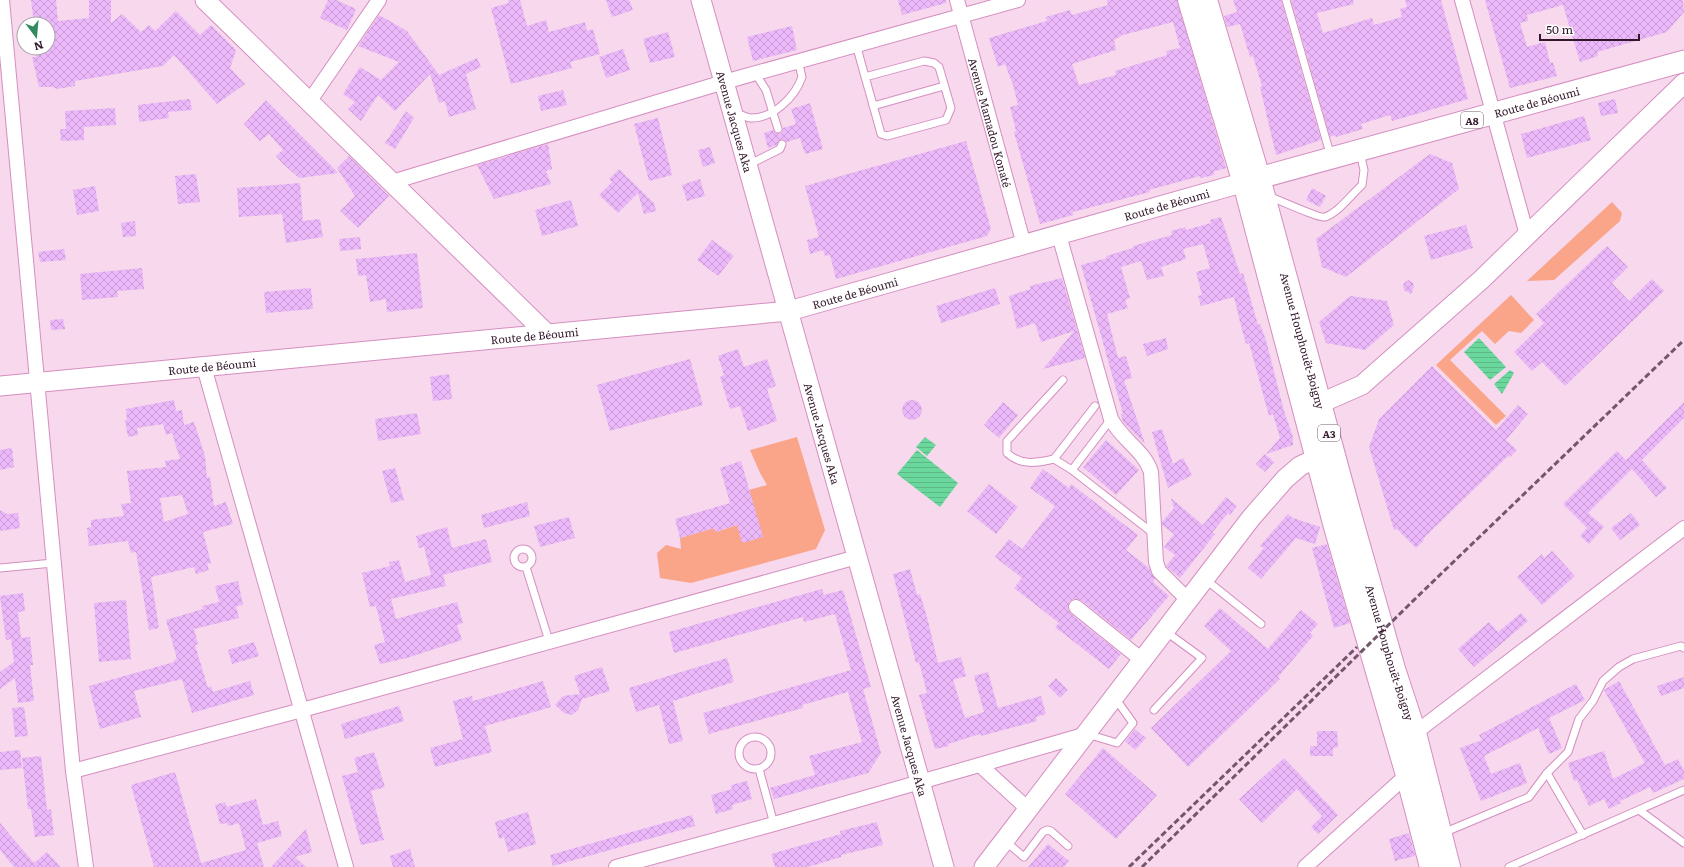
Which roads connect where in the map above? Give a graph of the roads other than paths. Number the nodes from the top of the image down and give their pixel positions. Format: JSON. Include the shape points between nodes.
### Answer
{"nodes":[{"id":1,"x":2,"y":0,"type":"edge"},
{"id":2,"x":205,"y":0,"type":"edge"},
{"id":3,"x":379,"y":0,"type":"edge"},
{"id":4,"x":701,"y":0,"type":"edge"},
{"id":5,"x":957,"y":0,"type":"edge"},
{"id":6,"x":1018,"y":0,"type":"edge"},
{"id":7,"x":1189,"y":0,"type":"edge"},
{"id":8,"x":1206,"y":0,"type":"edge"},
{"id":9,"x":1286,"y":0,"type":"edge"},
{"id":10,"x":1462,"y":0,"type":"edge"},
{"id":11,"x":961,"y":16,"type":"junction"},
{"id":12,"x":856,"y":44,"type":"junction"},
{"id":13,"x":798,"y":60,"type":"junction"},
{"id":14,"x":1684,"y":61,"type":"edge"},
{"id":15,"x":755,"y":73,"type":"junction"},
{"id":16,"x":865,"y":77,"type":"junction"},
{"id":17,"x":724,"y":82,"type":"junction"},
{"id":18,"x":1684,"y":83,"type":"edge"},
{"id":19,"x":944,"y":86,"type":"junction"},
{"id":20,"x":309,"y":102,"type":"junction"},
{"id":21,"x":873,"y":106,"type":"junction"},
{"id":22,"x":773,"y":111,"type":"junction"},
{"id":23,"x":733,"y":112,"type":"junction"},
{"id":24,"x":1494,"y":114,"type":"junction"},
{"id":25,"x":778,"y":129,"type":"dead end"},
{"id":26,"x":782,"y":144,"type":"dead end"},
{"id":27,"x":1359,"y":151,"type":"junction"},
{"id":28,"x":1331,"y":159,"type":"junction"},
{"id":29,"x":747,"y":166,"type":"junction"},
{"id":30,"x":392,"y":182,"type":"junction"},
{"id":31,"x":1256,"y":185,"type":"junction"},
{"id":32,"x":1059,"y":235,"type":"junction"},
{"id":33,"x":1527,"y":235,"type":"junction"},
{"id":34,"x":1024,"y":245,"type":"junction"},
{"id":35,"x":789,"y":311,"type":"junction"},
{"id":36,"x":546,"y":333,"type":"junction"},
{"id":37,"x":204,"y":367,"type":"junction"},
{"id":38,"x":1063,"y":380,"type":"dead end"},
{"id":39,"x":36,"y":382,"type":"junction"},
{"id":40,"x":0,"y":386,"type":"edge"},
{"id":41,"x":1321,"y":403,"type":"junction"},
{"id":42,"x":1095,"y":406,"type":"dead end"},
{"id":43,"x":1110,"y":420,"type":"junction"},
{"id":44,"x":1317,"y":458,"type":"junction"},
{"id":45,"x":1054,"y":459,"type":"junction"},
{"id":46,"x":1072,"y":470,"type":"junction"},
{"id":47,"x":1684,"y":528,"type":"edge"},
{"id":48,"x":1154,"y":534,"type":"junction"},
{"id":49,"x":857,"y":557,"type":"junction"},
{"id":50,"x":53,"y":563,"type":"junction"},
{"id":51,"x":526,"y":567,"type":"dead end"},
{"id":52,"x":0,"y":568,"type":"edge"},
{"id":53,"x":1205,"y":579,"type":"junction"},
{"id":54,"x":1188,"y":600,"type":"junction"},
{"id":55,"x":1076,"y":607,"type":"dead end"},
{"id":56,"x":1261,"y":624,"type":"dead end"},
{"id":57,"x":1164,"y":630,"type":"junction"},
{"id":58,"x":549,"y":641,"type":"junction"},
{"id":59,"x":1684,"y":648,"type":"edge"},
{"id":60,"x":1142,"y":660,"type":"junction"},
{"id":61,"x":1115,"y":698,"type":"junction"},
{"id":62,"x":302,"y":710,"type":"junction"},
{"id":63,"x":1154,"y":710,"type":"dead end"},
{"id":64,"x":1415,"y":733,"type":"junction"},
{"id":65,"x":1087,"y":734,"type":"junction"},
{"id":66,"x":980,"y":765,"type":"junction"},
{"id":67,"x":759,"y":769,"type":"junction"},
{"id":68,"x":73,"y":771,"type":"junction"},
{"id":69,"x":1547,"y":773,"type":"junction"},
{"id":70,"x":1407,"y":775,"type":"junction"},
{"id":71,"x":921,"y":782,"type":"junction"},
{"id":72,"x":1684,"y":790,"type":"edge"},
{"id":73,"x":1029,"y":810,"type":"junction"},
{"id":74,"x":1639,"y":810,"type":"junction"},
{"id":75,"x":774,"y":824,"type":"junction"},
{"id":76,"x":1440,"y":834,"type":"junction"},
{"id":77,"x":1583,"y":835,"type":"junction"},
{"id":78,"x":1005,"y":841,"type":"junction"},
{"id":79,"x":1684,"y":843,"type":"edge"},
{"id":80,"x":1068,"y":846,"type":"dead end"},
{"id":81,"x":86,"y":867,"type":"edge"},
{"id":82,"x":346,"y":867,"type":"edge"},
{"id":83,"x":616,"y":867,"type":"edge"},
{"id":84,"x":944,"y":867,"type":"edge"},
{"id":85,"x":984,"y":867,"type":"edge"},
{"id":86,"x":1305,"y":867,"type":"edge"},
{"id":87,"x":1431,"y":867,"type":"edge"},
{"id":88,"x":1449,"y":867,"type":"edge"},
{"id":89,"x":1510,"y":867,"type":"edge"}],
"edges":[{"from":1,"to":39,"type":"street"},
{"from":2,"to":20,"type":"street"},
{"from":3,"to":20,"type":"street"},
{"from":4,"to":17,"type":"street","name":"Avenue Jacques Aka"},
{"from":5,"to":11,"type":"street","name":"Avenue Mamadou Konaté"},
{"from":6,"to":11,"type":"street"},
{"from":7,"to":31,"type":"highway","name":"Avenue Houphouët-Boigny","number":"A3"},
{"from":8,"to":31,"type":"highway","name":"Avenue Houphouët-Boigny","number":"A3"},
{"from":9,"to":28,"type":"lane"},
{"from":10,"to":24,"type":"street"},
{"from":11,"to":12,"type":"street"},
{"from":11,"to":34,"type":"street","name":"Avenue Mamadou Konaté"},
{"from":12,"to":13,"type":"street"},
{"from":12,"to":16,"type":"lane"},
{"from":13,"to":15,"type":"street"},
{"from":13,"to":22,"type":"lane","via":[[802,78],[799,87],[793,96]]},
{"from":14,"to":24,"type":"main road","name":"Route de Béoumi","number":"A8"},
{"from":15,"to":17,"type":"street"},
{"from":15,"to":22,"type":"lane","via":[[766,90]]},
{"from":16,"to":19,"type":"lane","via":[[924,61],[934,63],[938,67]]},
{"from":16,"to":21,"type":"lane"},
{"from":17,"to":23,"type":"street","name":"Avenue Jacques Aka"},
{"from":17,"to":30,"type":"street"},
{"from":18,"to":33,"type":"street"},
{"from":19,"to":21,"type":"lane"},
{"from":19,"to":21,"type":"lane","via":[[951,108],[946,120],[887,136],[881,134]]},
{"from":20,"to":30,"type":"street"},
{"from":22,"to":23,"type":"lane","via":[[750,118]]},
{"from":22,"to":25,"type":"lane"},
{"from":23,"to":29,"type":"street","name":"Avenue Jacques Aka"},
{"from":24,"to":27,"type":"main road","name":"Route de Béoumi","number":"A8"},
{"from":24,"to":33,"type":"street"},
{"from":26,"to":29,"type":"lane","via":[[780,149]]},
{"from":27,"to":28,"type":"main road","name":"Route de Béoumi","number":"A8"},
{"from":27,"to":31,"type":"lane","via":[[1364,170],[1362,185],[1324,217],[1314,216]]},
{"from":28,"to":31,"type":"main road","name":"Route de Béoumi","number":"A8"},
{"from":29,"to":35,"type":"street","name":"Avenue Jacques Aka"},
{"from":30,"to":36,"type":"street"},
{"from":31,"to":32,"type":"street","name":"Route de Béoumi","number":"A8"},
{"from":31,"to":41,"type":"highway","name":"Avenue Houphouët-Boigny","number":"A3"},
{"from":31,"to":44,"type":"highway","name":"Avenue Houphouët-Boigny","number":"A3"},
{"from":32,"to":34,"type":"street","name":"Route de Béoumi","number":"A8"},
{"from":32,"to":43,"type":"street"},
{"from":33,"to":41,"type":"street","via":[[1481,280],[1362,385]]},
{"from":34,"to":35,"type":"street","name":"Route de Béoumi","number":"A8"},
{"from":35,"to":36,"type":"street","name":"Route de Béoumi","number":"A8"},
{"from":35,"to":49,"type":"street","name":"Avenue Jacques Aka"},
{"from":36,"to":37,"type":"street","name":"Route de Béoumi","number":"A8"},
{"from":37,"to":39,"type":"street","name":"Route de Béoumi","number":"A8"},
{"from":37,"to":62,"type":"street"},
{"from":38,"to":45,"type":"lane","via":[[1007,441],[1006,447],[1007,453],[1013,458],[1025,462],[1036,463]]},
{"from":39,"to":40,"type":"street","name":"Route de Béoumi","number":"A8"},
{"from":39,"to":50,"type":"street"},
{"from":41,"to":64,"type":"highway","name":"Avenue Houphouët-Boigny","number":"A3","via":[[1360,551]]},
{"from":42,"to":45,"type":"lane"},
{"from":43,"to":46,"type":"lane"},
{"from":43,"to":48,"type":"street","via":[[1148,462],[1151,472]]},
{"from":44,"to":53,"type":"street","via":[[1300,466],[1285,479],[1251,518]]},
{"from":44,"to":70,"type":"highway","name":"Avenue Houphouët-Boigny","number":"A3"},
{"from":45,"to":46,"type":"lane"},
{"from":46,"to":48,"type":"lane"},
{"from":47,"to":64,"type":"street"},
{"from":48,"to":54,"type":"street","via":[[1159,571]]},
{"from":49,"to":58,"type":"street"},
{"from":49,"to":71,"type":"street","name":"Avenue Jacques Aka"},
{"from":50,"to":52,"type":"lane"},
{"from":50,"to":68,"type":"street"},
{"from":51,"to":58,"type":"lane"},
{"from":53,"to":54,"type":"street"},
{"from":53,"to":56,"type":"lane"},
{"from":54,"to":57,"type":"street"},
{"from":55,"to":60,"type":"street"},
{"from":57,"to":60,"type":"street"},
{"from":57,"to":63,"type":"lane","via":[[1202,658]]},
{"from":58,"to":62,"type":"street"},
{"from":59,"to":69,"type":"lane","via":[[1681,646],[1633,659],[1603,681],[1593,701],[1578,719],[1568,752]]},
{"from":60,"to":61,"type":"street"},
{"from":61,"to":65,"type":"street"},
{"from":61,"to":65,"type":"lane","via":[[1133,723],[1117,743]]},
{"from":62,"to":68,"type":"street"},
{"from":62,"to":82,"type":"street"},
{"from":64,"to":76,"type":"highway","name":"Avenue Houphouët-Boigny","number":"A3"},
{"from":65,"to":66,"type":"street"},
{"from":65,"to":73,"type":"street"},
{"from":66,"to":71,"type":"street"},
{"from":66,"to":73,"type":"street"},
{"from":67,"to":67,"type":"lane","via":[[769,761],[770,749],[763,739],[751,738],[741,746],[739,758],[747,767]]},
{"from":67,"to":75,"type":"lane"},
{"from":68,"to":81,"type":"street"},
{"from":69,"to":76,"type":"lane","via":[[1529,797]]},
{"from":69,"to":77,"type":"lane"},
{"from":70,"to":86,"type":"street"},
{"from":70,"to":87,"type":"highway","name":"Avenue Houphouët-Boigny","number":"A3"},
{"from":71,"to":75,"type":"street"},
{"from":71,"to":84,"type":"street","name":"Avenue Jacques Aka"},
{"from":72,"to":74,"type":"lane"},
{"from":73,"to":78,"type":"street"},
{"from":74,"to":77,"type":"lane"},
{"from":74,"to":79,"type":"lane"},
{"from":75,"to":83,"type":"street"},
{"from":76,"to":88,"type":"highway","name":"Avenue Houphouët-Boigny","number":"A3"},
{"from":77,"to":89,"type":"lane"},
{"from":78,"to":80,"type":"lane","via":[[1026,856],[1047,830]]},
{"from":78,"to":85,"type":"street"}]}
